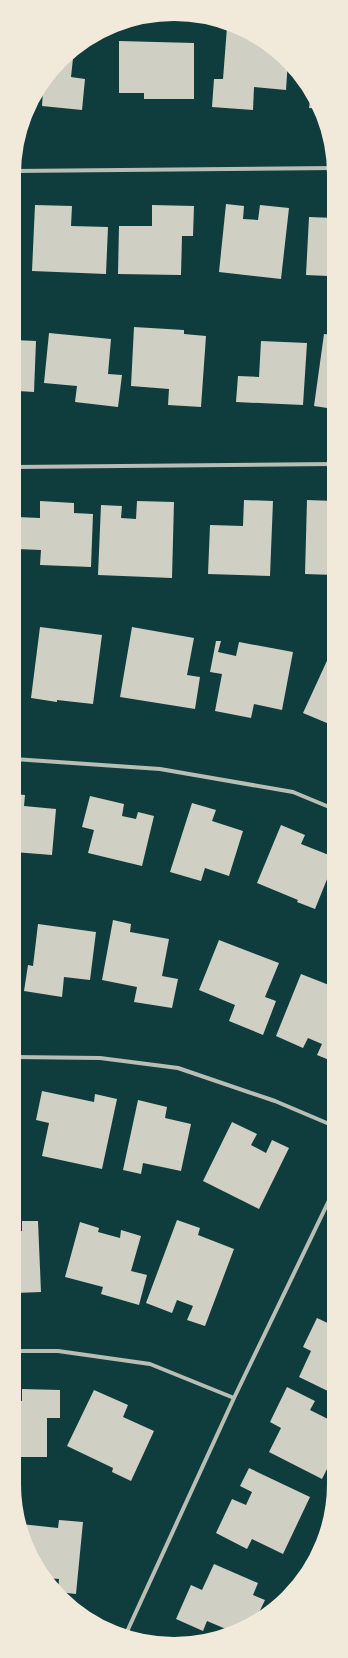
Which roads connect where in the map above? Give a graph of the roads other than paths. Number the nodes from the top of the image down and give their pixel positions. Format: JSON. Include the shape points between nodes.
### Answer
{"nodes":[{"id":1,"x":328,"y":168,"type":"edge"},
{"id":2,"x":20,"y":171,"type":"edge"},
{"id":3,"x":328,"y":464,"type":"edge"},
{"id":4,"x":20,"y":467,"type":"edge"},
{"id":5,"x":20,"y":759,"type":"edge"},
{"id":6,"x":328,"y":807,"type":"edge"},
{"id":7,"x":20,"y":1057,"type":"edge"},
{"id":8,"x":328,"y":1123,"type":"edge"},
{"id":9,"x":328,"y":1202,"type":"edge"},
{"id":10,"x":20,"y":1352,"type":"edge"},
{"id":11,"x":234,"y":1398,"type":"junction"},
{"id":12,"x":128,"y":1631,"type":"edge"}],
"edges":[{"from":1,"to":2,"type":"street"},
{"from":3,"to":4,"type":"street"},
{"from":5,"to":6,"type":"street","via":[[160,770],[293,792]]},
{"from":7,"to":8,"type":"street","via":[[100,1058],[178,1068],[275,1101]]},
{"from":9,"to":11,"type":"street"},
{"from":10,"to":11,"type":"street","via":[[58,1352],[150,1364]]},
{"from":11,"to":12,"type":"street"}]}
